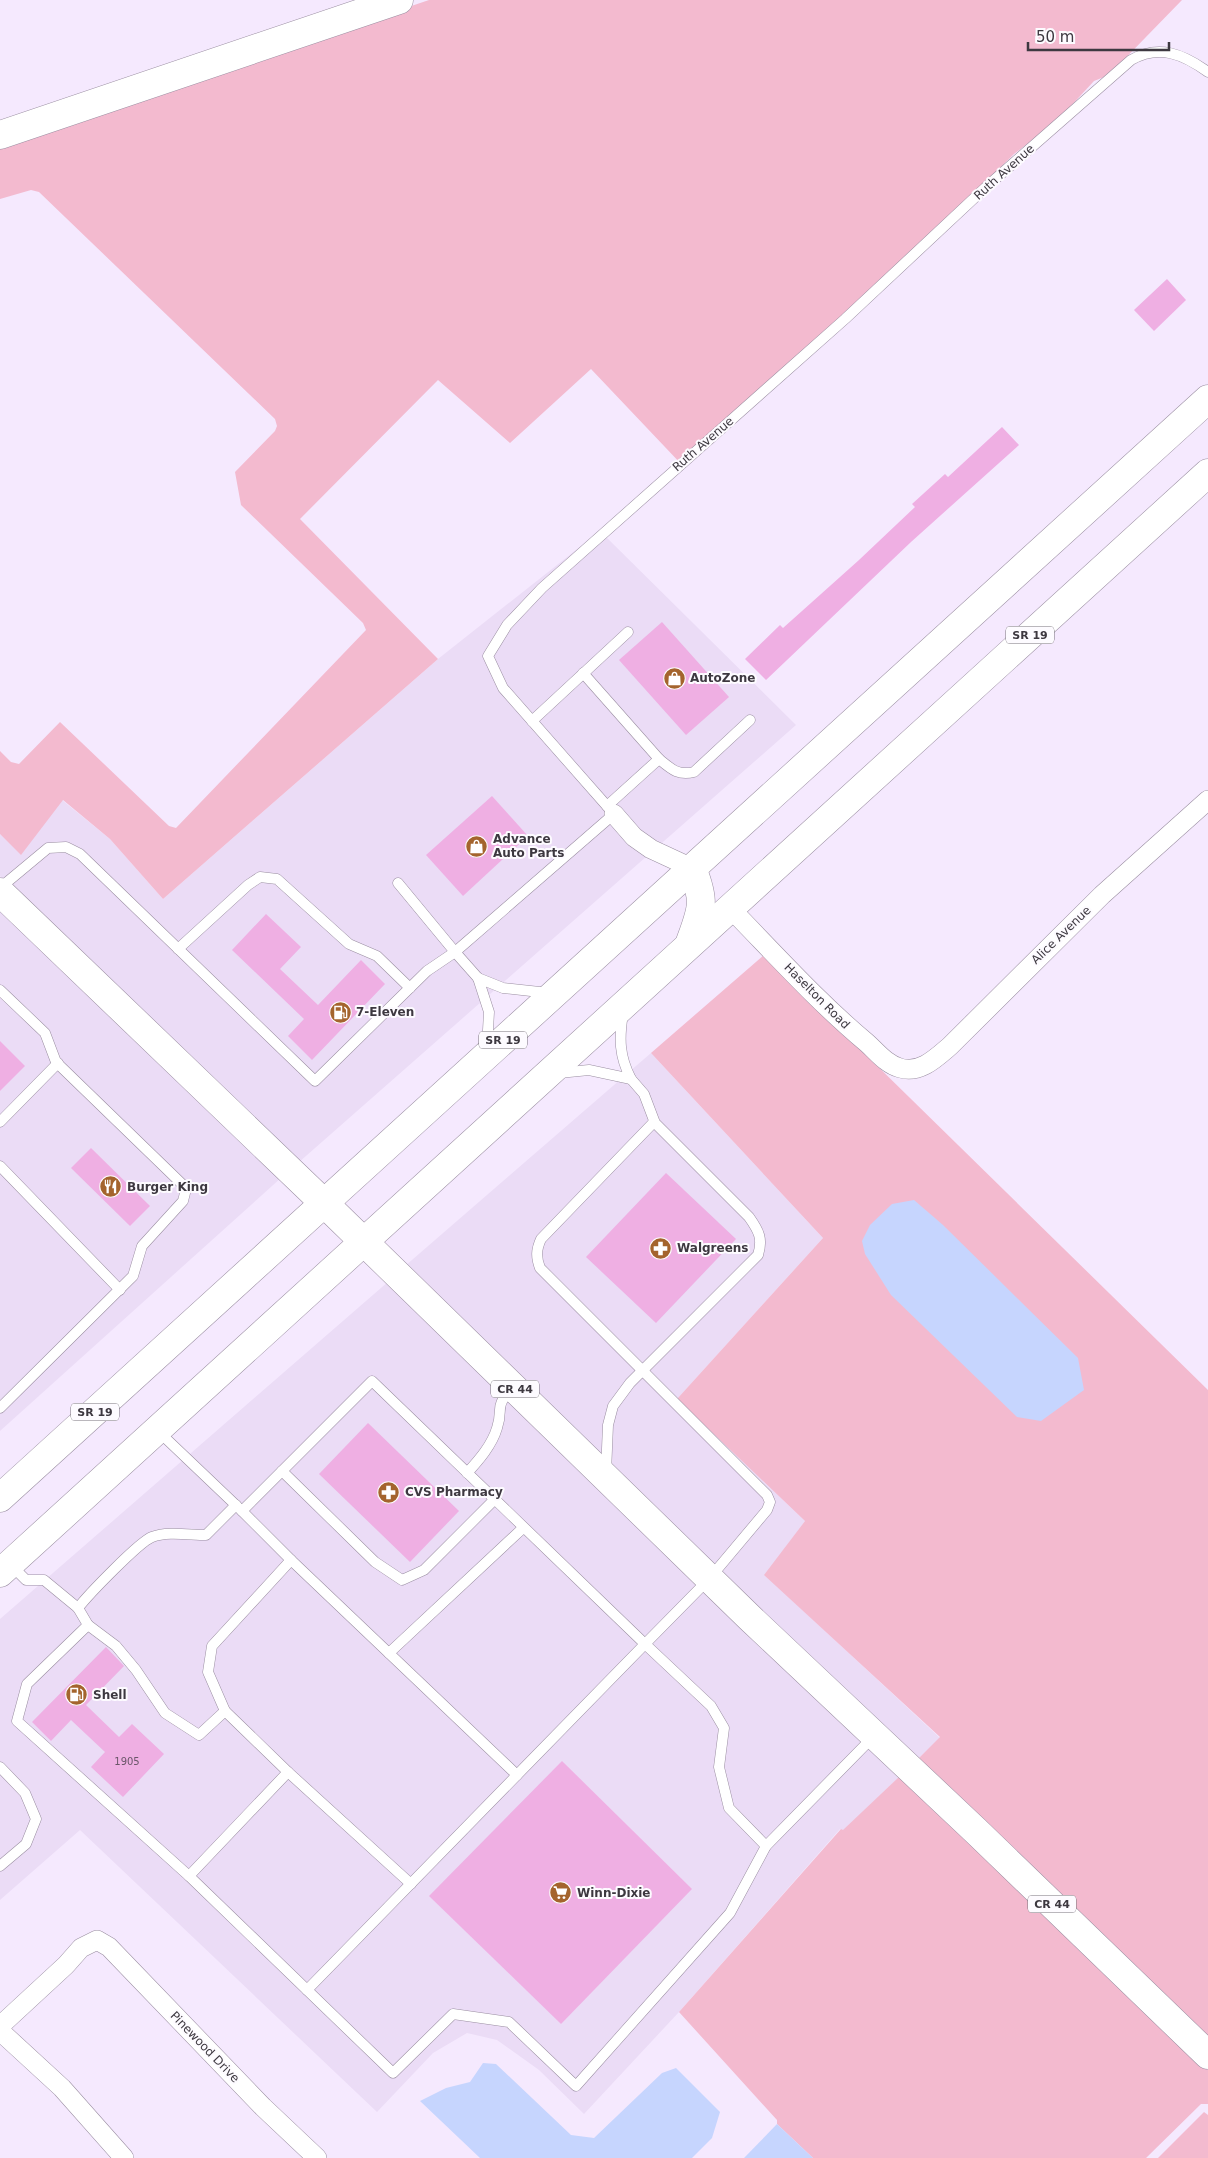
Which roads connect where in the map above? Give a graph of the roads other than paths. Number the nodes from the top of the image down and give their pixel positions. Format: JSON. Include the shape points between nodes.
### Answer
{"nodes":[{"id":1,"x":399,"y":0,"type":"edge"},
{"id":2,"x":1208,"y":72,"type":"edge"},
{"id":3,"x":0,"y":135,"type":"edge"},
{"id":4,"x":1208,"y":399,"type":"edge"},
{"id":5,"x":1208,"y":473,"type":"edge"},
{"id":6,"x":628,"y":632,"type":"dead end"},
{"id":7,"x":583,"y":673,"type":"junction"},
{"id":8,"x":532,"y":720,"type":"junction"},
{"id":9,"x":750,"y":720,"type":"dead end"},
{"id":10,"x":659,"y":759,"type":"junction"},
{"id":11,"x":1208,"y":800,"type":"edge"},
{"id":12,"x":610,"y":810,"type":"junction"},
{"id":13,"x":692,"y":868,"type":"junction"},
{"id":14,"x":398,"y":883,"type":"dead end"},
{"id":15,"x":0,"y":890,"type":"edge"},
{"id":16,"x":730,"y":908,"type":"junction"},
{"id":17,"x":689,"y":946,"type":"junction"},
{"id":18,"x":178,"y":949,"type":"junction"},
{"id":19,"x":455,"y":952,"type":"junction"},
{"id":20,"x":478,"y":978,"type":"junction"},
{"id":21,"x":410,"y":988,"type":"junction"},
{"id":22,"x":0,"y":990,"type":"edge"},
{"id":23,"x":554,"y":993,"type":"junction"},
{"id":24,"x":624,"y":1005,"type":"junction"},
{"id":25,"x":487,"y":1055,"type":"junction"},
{"id":26,"x":58,"y":1063,"type":"junction"},
{"id":27,"x":914,"y":1070,"type":"joint"},
{"id":28,"x":548,"y":1074,"type":"junction"},
{"id":29,"x":630,"y":1079,"type":"junction"},
{"id":30,"x":0,"y":1122,"type":"edge"},
{"id":31,"x":654,"y":1122,"type":"junction"},
{"id":32,"x":0,"y":1166,"type":"edge"},
{"id":33,"x":324,"y":1203,"type":"junction"},
{"id":34,"x":364,"y":1242,"type":"junction"},
{"id":35,"x":120,"y":1290,"type":"junction"},
{"id":36,"x":642,"y":1370,"type":"junction"},
{"id":37,"x":514,"y":1388,"type":"junction"},
{"id":38,"x":0,"y":1408,"type":"edge"},
{"id":39,"x":157,"y":1430,"type":"junction"},
{"id":40,"x":282,"y":1471,"type":"junction"},
{"id":41,"x":467,"y":1474,"type":"junction"},
{"id":42,"x":606,"y":1478,"type":"junction"},
{"id":43,"x":0,"y":1498,"type":"edge"},
{"id":44,"x":494,"y":1500,"type":"junction"},
{"id":45,"x":239,"y":1508,"type":"junction"},
{"id":46,"x":523,"y":1528,"type":"junction"},
{"id":47,"x":291,"y":1560,"type":"junction"},
{"id":48,"x":5,"y":1569,"type":"edge"},
{"id":49,"x":708,"y":1579,"type":"junction"},
{"id":50,"x":78,"y":1608,"type":"junction"},
{"id":51,"x":88,"y":1625,"type":"junction"},
{"id":52,"x":645,"y":1644,"type":"junction"},
{"id":53,"x":389,"y":1653,"type":"junction"},
{"id":54,"x":225,"y":1711,"type":"junction"},
{"id":55,"x":875,"y":1736,"type":"junction"},
{"id":56,"x":0,"y":1767,"type":"edge"},
{"id":57,"x":288,"y":1772,"type":"junction"},
{"id":58,"x":517,"y":1775,"type":"junction"},
{"id":59,"x":766,"y":1846,"type":"junction"},
{"id":60,"x":0,"y":1866,"type":"edge"},
{"id":61,"x":189,"y":1876,"type":"junction"},
{"id":62,"x":411,"y":1884,"type":"junction"},
{"id":63,"x":307,"y":1990,"type":"junction"},
{"id":64,"x":0,"y":2026,"type":"edge"},
{"id":65,"x":0,"y":2031,"type":"edge"},
{"id":66,"x":1208,"y":2055,"type":"edge"},
{"id":67,"x":124,"y":2158,"type":"edge"},
{"id":68,"x":317,"y":2158,"type":"edge"}],
"edges":[{"from":1,"to":3,"type":"main road"},
{"from":2,"to":8,"type":"lane","name":"Ruth Avenue","via":[[1190,59],[1158,51],[1144,53],[1131,60],[542,588],[507,625],[488,656],[503,688]]},
{"from":4,"to":13,"type":"main road","number":"SR 19"},
{"from":5,"to":16,"type":"main road","number":"SR 19"},
{"from":6,"to":7,"type":"lane"},
{"from":7,"to":8,"type":"lane"},
{"from":7,"to":10,"type":"lane"},
{"from":8,"to":12,"type":"lane","name":"Ruth Avenue"},
{"from":9,"to":10,"type":"lane","via":[[694,772],[684,775],[673,771]]},
{"from":10,"to":12,"type":"lane"},
{"from":11,"to":27,"type":"street","name":"Alice Avenue","via":[[1102,895],[950,1046]]},
{"from":12,"to":13,"type":"street","name":"Ruth Avenue","via":[[634,837]]},
{"from":12,"to":19,"type":"lane"},
{"from":13,"to":17,"type":"main road","via":[[701,889],[702,907]]},
{"from":13,"to":23,"type":"main road","number":"SR 19"},
{"from":14,"to":19,"type":"lane"},
{"from":15,"to":18,"type":"lane","via":[[48,848],[66,848],[80,854]]},
{"from":15,"to":33,"type":"main road","number":"CR 44"},
{"from":16,"to":17,"type":"main road","number":"SR 19"},
{"from":16,"to":27,"type":"street","name":"Haselton Road","via":[[843,1024],[888,1063]]},
{"from":17,"to":24,"type":"main road","number":"SR 19"},
{"from":18,"to":21,"type":"lane","via":[[248,885],[260,877],[277,879],[349,944],[377,956]]},
{"from":18,"to":21,"type":"lane","via":[[315,1081]]},
{"from":19,"to":20,"type":"lane"},
{"from":19,"to":21,"type":"lane","via":[[427,971]]},
{"from":20,"to":23,"type":"lane","via":[[503,988]]},
{"from":20,"to":25,"type":"lane","via":[[489,1012]]},
{"from":22,"to":26,"type":"lane","via":[[44,1033]]},
{"from":23,"to":25,"type":"main road","number":"SR 19"},
{"from":24,"to":28,"type":"main road","number":"SR 19"},
{"from":24,"to":29,"type":"lane","via":[[619,1042]]},
{"from":25,"to":33,"type":"main road","number":"SR 19"},
{"from":26,"to":30,"type":"lane"},
{"from":26,"to":35,"type":"lane","via":[[182,1184],[185,1193],[183,1201],[142,1246],[133,1276]]},
{"from":28,"to":29,"type":"lane","via":[[589,1070]]},
{"from":28,"to":34,"type":"main road","number":"SR 19"},
{"from":29,"to":31,"type":"lane","via":[[644,1094]]},
{"from":31,"to":36,"type":"lane","via":[[541,1239],[536,1258],[540,1268]]},
{"from":31,"to":36,"type":"lane","via":[[749,1217],[759,1232],[762,1244],[758,1255]]},
{"from":32,"to":35,"type":"lane"},
{"from":33,"to":34,"type":"main road","number":"CR 44"},
{"from":33,"to":43,"type":"main road","number":"SR 19"},
{"from":34,"to":37,"type":"main road","number":"CR 44"},
{"from":34,"to":39,"type":"main road","number":"SR 19"},
{"from":35,"to":38,"type":"lane"},
{"from":36,"to":42,"type":"lane","via":[[613,1406],[608,1425]]},
{"from":36,"to":49,"type":"lane","via":[[767,1495],[770,1502],[767,1510]]},
{"from":37,"to":41,"type":"lane","via":[[500,1401],[497,1427],[484,1453]]},
{"from":37,"to":42,"type":"main road","number":"CR 44"},
{"from":39,"to":45,"type":"lane"},
{"from":39,"to":48,"type":"main road","number":"SR 19"},
{"from":40,"to":41,"type":"lane","via":[[372,1381]]},
{"from":40,"to":44,"type":"lane","via":[[374,1562],[402,1580],[424,1570]]},
{"from":40,"to":45,"type":"lane"},
{"from":41,"to":44,"type":"lane"},
{"from":42,"to":49,"type":"main road","number":"CR 44"},
{"from":44,"to":46,"type":"lane"},
{"from":45,"to":47,"type":"lane"},
{"from":45,"to":50,"type":"lane","via":[[206,1535],[151,1537],[91,1591]]},
{"from":46,"to":52,"type":"lane"},
{"from":46,"to":53,"type":"lane"},
{"from":47,"to":53,"type":"lane"},
{"from":47,"to":54,"type":"lane","via":[[212,1646],[208,1672]]},
{"from":48,"to":50,"type":"lane","via":[[26,1580],[44,1580]]},
{"from":49,"to":52,"type":"lane"},
{"from":49,"to":55,"type":"main road","number":"CR 44"},
{"from":50,"to":51,"type":"lane"},
{"from":51,"to":54,"type":"lane","via":[[116,1646],[165,1713],[199,1735]]},
{"from":51,"to":61,"type":"lane","via":[[27,1684],[17,1721]]},
{"from":52,"to":58,"type":"lane"},
{"from":52,"to":59,"type":"lane","via":[[716,1714],[724,1728],[719,1767],[729,1808]]},
{"from":53,"to":58,"type":"lane"},
{"from":54,"to":57,"type":"lane"},
{"from":55,"to":59,"type":"lane"},
{"from":55,"to":66,"type":"main road","number":"CR 44"},
{"from":56,"to":60,"type":"lane","via":[[25,1793],[36,1819],[26,1844]]},
{"from":57,"to":61,"type":"lane"},
{"from":57,"to":62,"type":"lane"},
{"from":58,"to":62,"type":"lane"},
{"from":59,"to":63,"type":"lane","via":[[730,1913],[576,2086],[509,2022],[453,2014],[393,2073]]},
{"from":61,"to":63,"type":"lane"},
{"from":62,"to":63,"type":"lane"},
{"from":64,"to":68,"type":"street","name":"Pinewood Drive","via":[[81,1948],[98,1940],[109,1947],[263,2107]]},
{"from":65,"to":67,"type":"street","via":[[62,2088]]}]}
